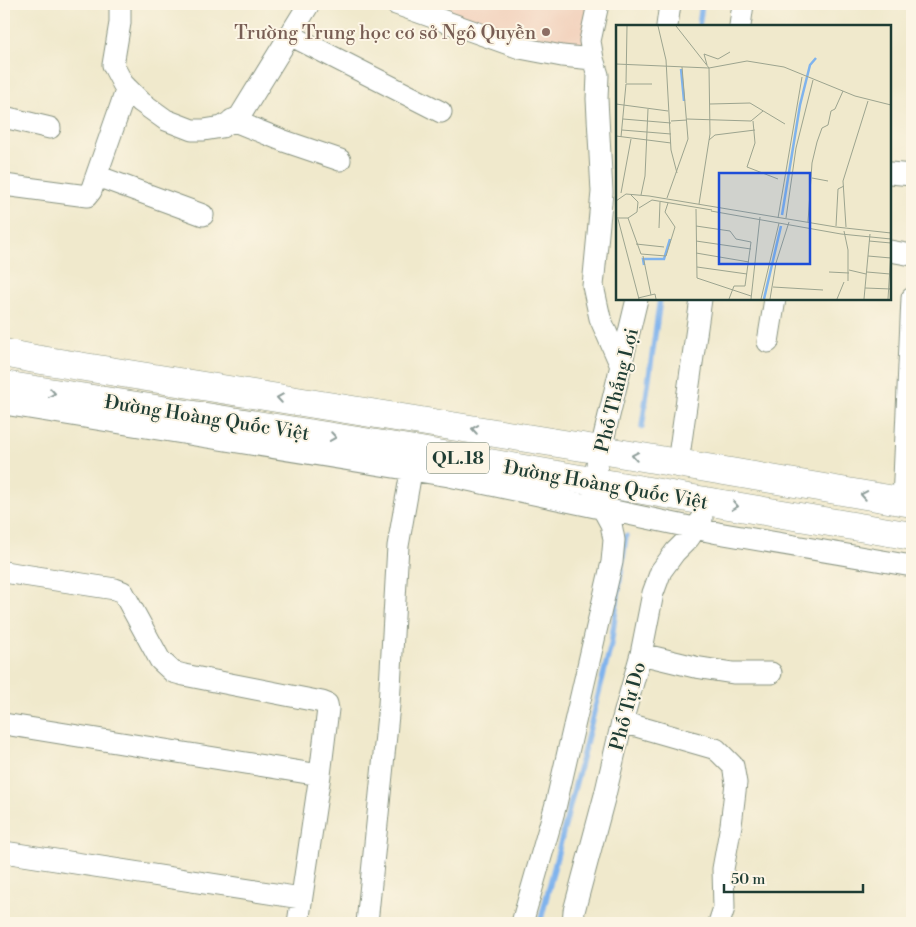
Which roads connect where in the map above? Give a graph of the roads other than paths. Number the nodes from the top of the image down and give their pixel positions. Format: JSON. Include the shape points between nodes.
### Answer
{"nodes":[{"id":1,"x":120,"y":4,"type":"edge"},
{"id":2,"x":308,"y":4,"type":"edge"},
{"id":3,"x":396,"y":4,"type":"edge"},
{"id":4,"x":598,"y":4,"type":"edge"},
{"id":5,"x":670,"y":4,"type":"edge"},
{"id":6,"x":743,"y":4,"type":"edge"},
{"id":7,"x":442,"y":12,"type":"edge"},
{"id":8,"x":668,"y":25,"type":"edge"},
{"id":9,"x":740,"y":25,"type":"edge"},
{"id":10,"x":290,"y":34,"type":"junction"},
{"id":11,"x":593,"y":59,"type":"junction"},
{"id":12,"x":127,"y":88,"type":"junction"},
{"id":13,"x":440,"y":112,"type":"dead end"},
{"id":14,"x":4,"y":117,"type":"edge"},
{"id":15,"x":232,"y":120,"type":"junction"},
{"id":16,"x":50,"y":128,"type":"dead end"},
{"id":17,"x":340,"y":160,"type":"dead end"},
{"id":18,"x":891,"y":173,"type":"edge"},
{"id":19,"x":912,"y":175,"type":"edge"},
{"id":20,"x":97,"y":176,"type":"junction"},
{"id":21,"x":4,"y":185,"type":"edge"},
{"id":22,"x":203,"y":215,"type":"dead end"},
{"id":23,"x":891,"y":251,"type":"edge"},
{"id":24,"x":912,"y":255,"type":"edge"},
{"id":25,"x":912,"y":298,"type":"edge"},
{"id":26,"x":638,"y":300,"type":"edge"},
{"id":27,"x":701,"y":300,"type":"edge"},
{"id":28,"x":775,"y":300,"type":"edge"},
{"id":29,"x":768,"y":342,"type":"dead end"},
{"id":30,"x":4,"y":353,"type":"edge"},
{"id":31,"x":621,"y":366,"type":"junction"},
{"id":32,"x":4,"y":385,"type":"edge"},
{"id":33,"x":4,"y":404,"type":"edge"},
{"id":34,"x":601,"y":450,"type":"junction"},
{"id":35,"x":413,"y":460,"type":"junction"},
{"id":36,"x":678,"y":463,"type":"junction"},
{"id":37,"x":594,"y":482,"type":"junction"},
{"id":38,"x":705,"y":501,"type":"junction"},
{"id":39,"x":908,"y":502,"type":"edge"},
{"id":40,"x":604,"y":509,"type":"junction"},
{"id":41,"x":696,"y":528,"type":"junction"},
{"id":42,"x":912,"y":536,"type":"edge"},
{"id":43,"x":912,"y":566,"type":"edge"},
{"id":44,"x":4,"y":572,"type":"edge"},
{"id":45,"x":641,"y":654,"type":"junction"},
{"id":46,"x":771,"y":673,"type":"dead end"},
{"id":47,"x":622,"y":722,"type":"junction"},
{"id":48,"x":4,"y":724,"type":"edge"},
{"id":49,"x":320,"y":775,"type":"junction"},
{"id":50,"x":4,"y":852,"type":"edge"},
{"id":51,"x":301,"y":898,"type":"junction"},
{"id":52,"x":298,"y":923,"type":"edge"},
{"id":53,"x":367,"y":923,"type":"edge"},
{"id":54,"x":522,"y":923,"type":"edge"},
{"id":55,"x":573,"y":923,"type":"edge"},
{"id":56,"x":720,"y":923,"type":"edge"}],
"edges":[{"from":1,"to":12,"type":"street","via":[[112,65]]},
{"from":2,"to":10,"type":"street"},
{"from":3,"to":7,"type":"street"},
{"from":4,"to":11,"type":"street","via":[[590,41]]},
{"from":5,"to":8,"type":"street"},
{"from":6,"to":9,"type":"street"},
{"from":7,"to":11,"type":"street","via":[[520,48]]},
{"from":10,"to":13,"type":"street"},
{"from":10,"to":15,"type":"street","via":[[240,116]]},
{"from":11,"to":31,"type":"street","via":[[598,75],[602,192],[593,286],[600,318]]},
{"from":12,"to":15,"type":"street","via":[[166,120],[192,130],[222,127]]},
{"from":12,"to":20,"type":"street"},
{"from":14,"to":16,"type":"street"},
{"from":15,"to":17,"type":"street"},
{"from":18,"to":19,"type":"street"},
{"from":20,"to":21,"type":"street","via":[[87,196]]},
{"from":20,"to":22,"type":"street"},
{"from":23,"to":24,"type":"street"},
{"from":25,"to":39,"type":"street"},
{"from":26,"to":31,"type":"street","name":"Phố Thắng Lợi"},
{"from":27,"to":36,"type":"street"},
{"from":28,"to":29,"type":"street"},
{"from":34,"to":30,"type":"highway","name":"Đường Hoàng Quốc Việt","number":"QL.18","one_way":true},
{"from":31,"to":34,"type":"street","name":"Phố Thắng Lợi"},
{"from":32,"to":35,"type":"highway","name":"Đường Hoàng Quốc Việt","number":"QL.18","one_way":true},
{"from":33,"to":35,"type":"street"},
{"from":36,"to":34,"type":"highway","name":"Đường Hoàng Quốc Việt","number":"QL.18","one_way":true},
{"from":34,"to":37,"type":"street","name":"Phố Thắng Lợi"},
{"from":35,"to":37,"type":"highway","name":"Đường Hoàng Quốc Việt","number":"QL.18"},
{"from":35,"to":40,"type":"street","via":[[449,476]]},
{"from":35,"to":53,"type":"street","via":[[398,546],[389,705]]},
{"from":39,"to":36,"type":"highway","name":"Đường Hoàng Quốc Việt","number":"QL.18","one_way":true},
{"from":37,"to":38,"type":"highway","name":"Đường Hoàng Quốc Việt","number":"QL.18"},
{"from":37,"to":40,"type":"street","via":[[596,496]]},
{"from":38,"to":41,"type":"street","name":"Phố Tự Do","via":[[702,519]]},
{"from":38,"to":42,"type":"highway","name":"Đường Hoàng Quốc Việt","number":"QL.18","one_way":true},
{"from":40,"to":41,"type":"street"},
{"from":40,"to":54,"type":"street","via":[[614,540],[612,562],[556,804]]},
{"from":41,"to":43,"type":"street"},
{"from":41,"to":45,"type":"street","name":"Phố Tự Do","via":[[661,571],[653,593]]},
{"from":44,"to":49,"type":"street","via":[[115,588],[123,592],[160,660],[173,672],[327,704]]},
{"from":45,"to":46,"type":"street","via":[[733,673]]},
{"from":45,"to":47,"type":"street","name":"Phố Tự Do"},
{"from":47,"to":55,"type":"street","name":"Phố Tự Do"},
{"from":47,"to":56,"type":"street","via":[[716,749],[733,766],[736,783],[723,869],[724,908]]},
{"from":48,"to":49,"type":"street"},
{"from":49,"to":51,"type":"street"},
{"from":50,"to":51,"type":"street"},
{"from":51,"to":52,"type":"street"}]}
